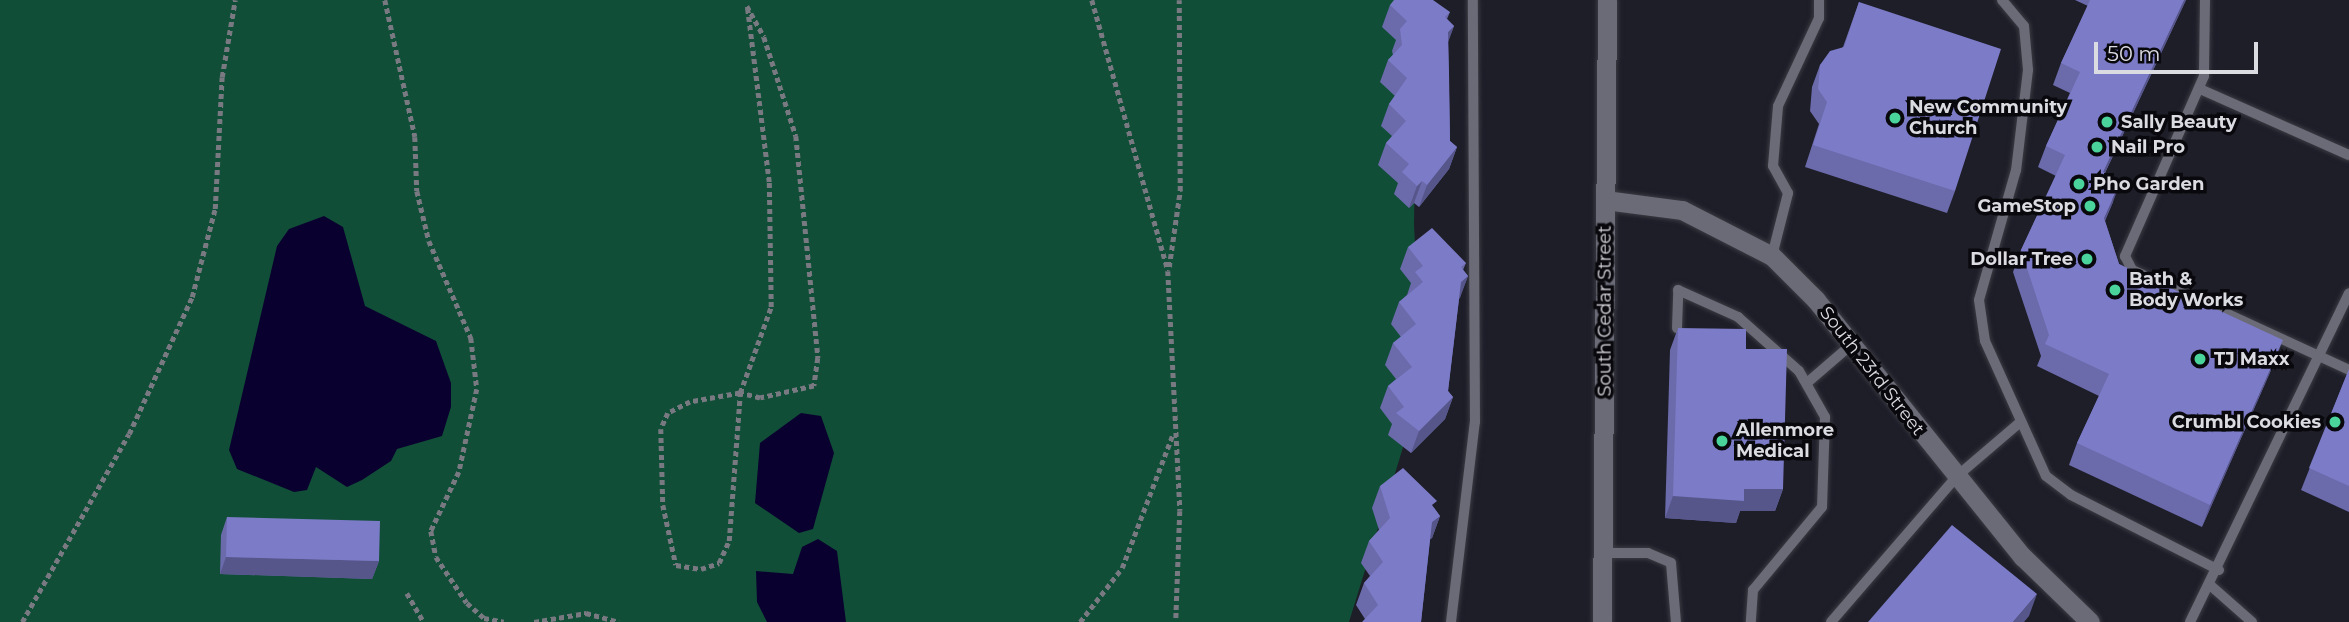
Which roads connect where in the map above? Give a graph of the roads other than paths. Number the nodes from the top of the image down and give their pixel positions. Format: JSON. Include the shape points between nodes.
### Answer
{"nodes":[{"id":1,"x":1473,"y":0,"type":"edge"},
{"id":2,"x":1607,"y":0,"type":"edge"},
{"id":3,"x":1819,"y":0,"type":"edge"},
{"id":4,"x":2002,"y":0,"type":"edge"},
{"id":5,"x":2205,"y":0,"type":"edge"},
{"id":6,"x":2200,"y":89,"type":"junction"},
{"id":7,"x":2349,"y":155,"type":"edge"},
{"id":8,"x":1605,"y":201,"type":"junction"},
{"id":9,"x":1772,"y":256,"type":"junction"},
{"id":10,"x":2349,"y":293,"type":"edge"},
{"id":11,"x":1677,"y":328,"type":"edge"},
{"id":12,"x":1852,"y":345,"type":"junction"},
{"id":13,"x":2321,"y":356,"type":"junction"},
{"id":14,"x":2349,"y":370,"type":"edge"},
{"id":15,"x":1808,"y":382,"type":"junction"},
{"id":16,"x":2018,"y":424,"type":"junction"},
{"id":17,"x":1955,"y":477,"type":"junction"},
{"id":18,"x":1602,"y":553,"type":"junction"},
{"id":19,"x":2219,"y":570,"type":"junction"},
{"id":20,"x":2210,"y":585,"type":"junction"},
{"id":21,"x":1451,"y":622,"type":"edge"},
{"id":22,"x":1602,"y":622,"type":"edge"},
{"id":23,"x":1676,"y":622,"type":"edge"},
{"id":24,"x":1751,"y":622,"type":"edge"},
{"id":25,"x":1831,"y":622,"type":"edge"},
{"id":26,"x":2090,"y":622,"type":"edge"},
{"id":27,"x":2190,"y":622,"type":"edge"},
{"id":28,"x":2252,"y":622,"type":"edge"}],
"edges":[{"from":1,"to":21,"type":"lane","via":[[1475,422]]},
{"from":2,"to":8,"type":"street","name":"South Cedar Street"},
{"from":3,"to":9,"type":"lane","via":[[1819,18],[1778,106],[1773,166],[1788,193]]},
{"from":4,"to":16,"type":"lane","via":[[2024,26],[2025,110],[2016,170],[1979,300],[1985,341]]},
{"from":5,"to":6,"type":"lane"},
{"from":6,"to":7,"type":"lane"},
{"from":6,"to":13,"type":"lane","via":[[2124,256],[2132,270]]},
{"from":8,"to":9,"type":"street","name":"South 23rd Street","via":[[1682,210]]},
{"from":8,"to":18,"type":"street","name":"South Cedar Street"},
{"from":9,"to":12,"type":"street","name":"South 23rd Street"},
{"from":10,"to":13,"type":"lane"},
{"from":11,"to":15,"type":"lane","via":[[1678,290],[1738,317]]},
{"from":12,"to":15,"type":"lane"},
{"from":12,"to":17,"type":"street","name":"South 23rd Street"},
{"from":13,"to":14,"type":"lane"},
{"from":13,"to":19,"type":"lane"},
{"from":15,"to":24,"type":"lane","via":[[1827,427],[1822,507],[1753,590]]},
{"from":16,"to":17,"type":"lane"},
{"from":16,"to":19,"type":"lane","via":[[2038,466],[2057,486]]},
{"from":17,"to":25,"type":"lane"},
{"from":17,"to":26,"type":"street","name":"South 23rd Street"},
{"from":18,"to":22,"type":"street","name":"South Cedar Street"},
{"from":18,"to":23,"type":"lane","via":[[1648,553],[1671,563]]},
{"from":19,"to":20,"type":"lane"},
{"from":20,"to":27,"type":"lane"},
{"from":20,"to":28,"type":"lane"}]}
